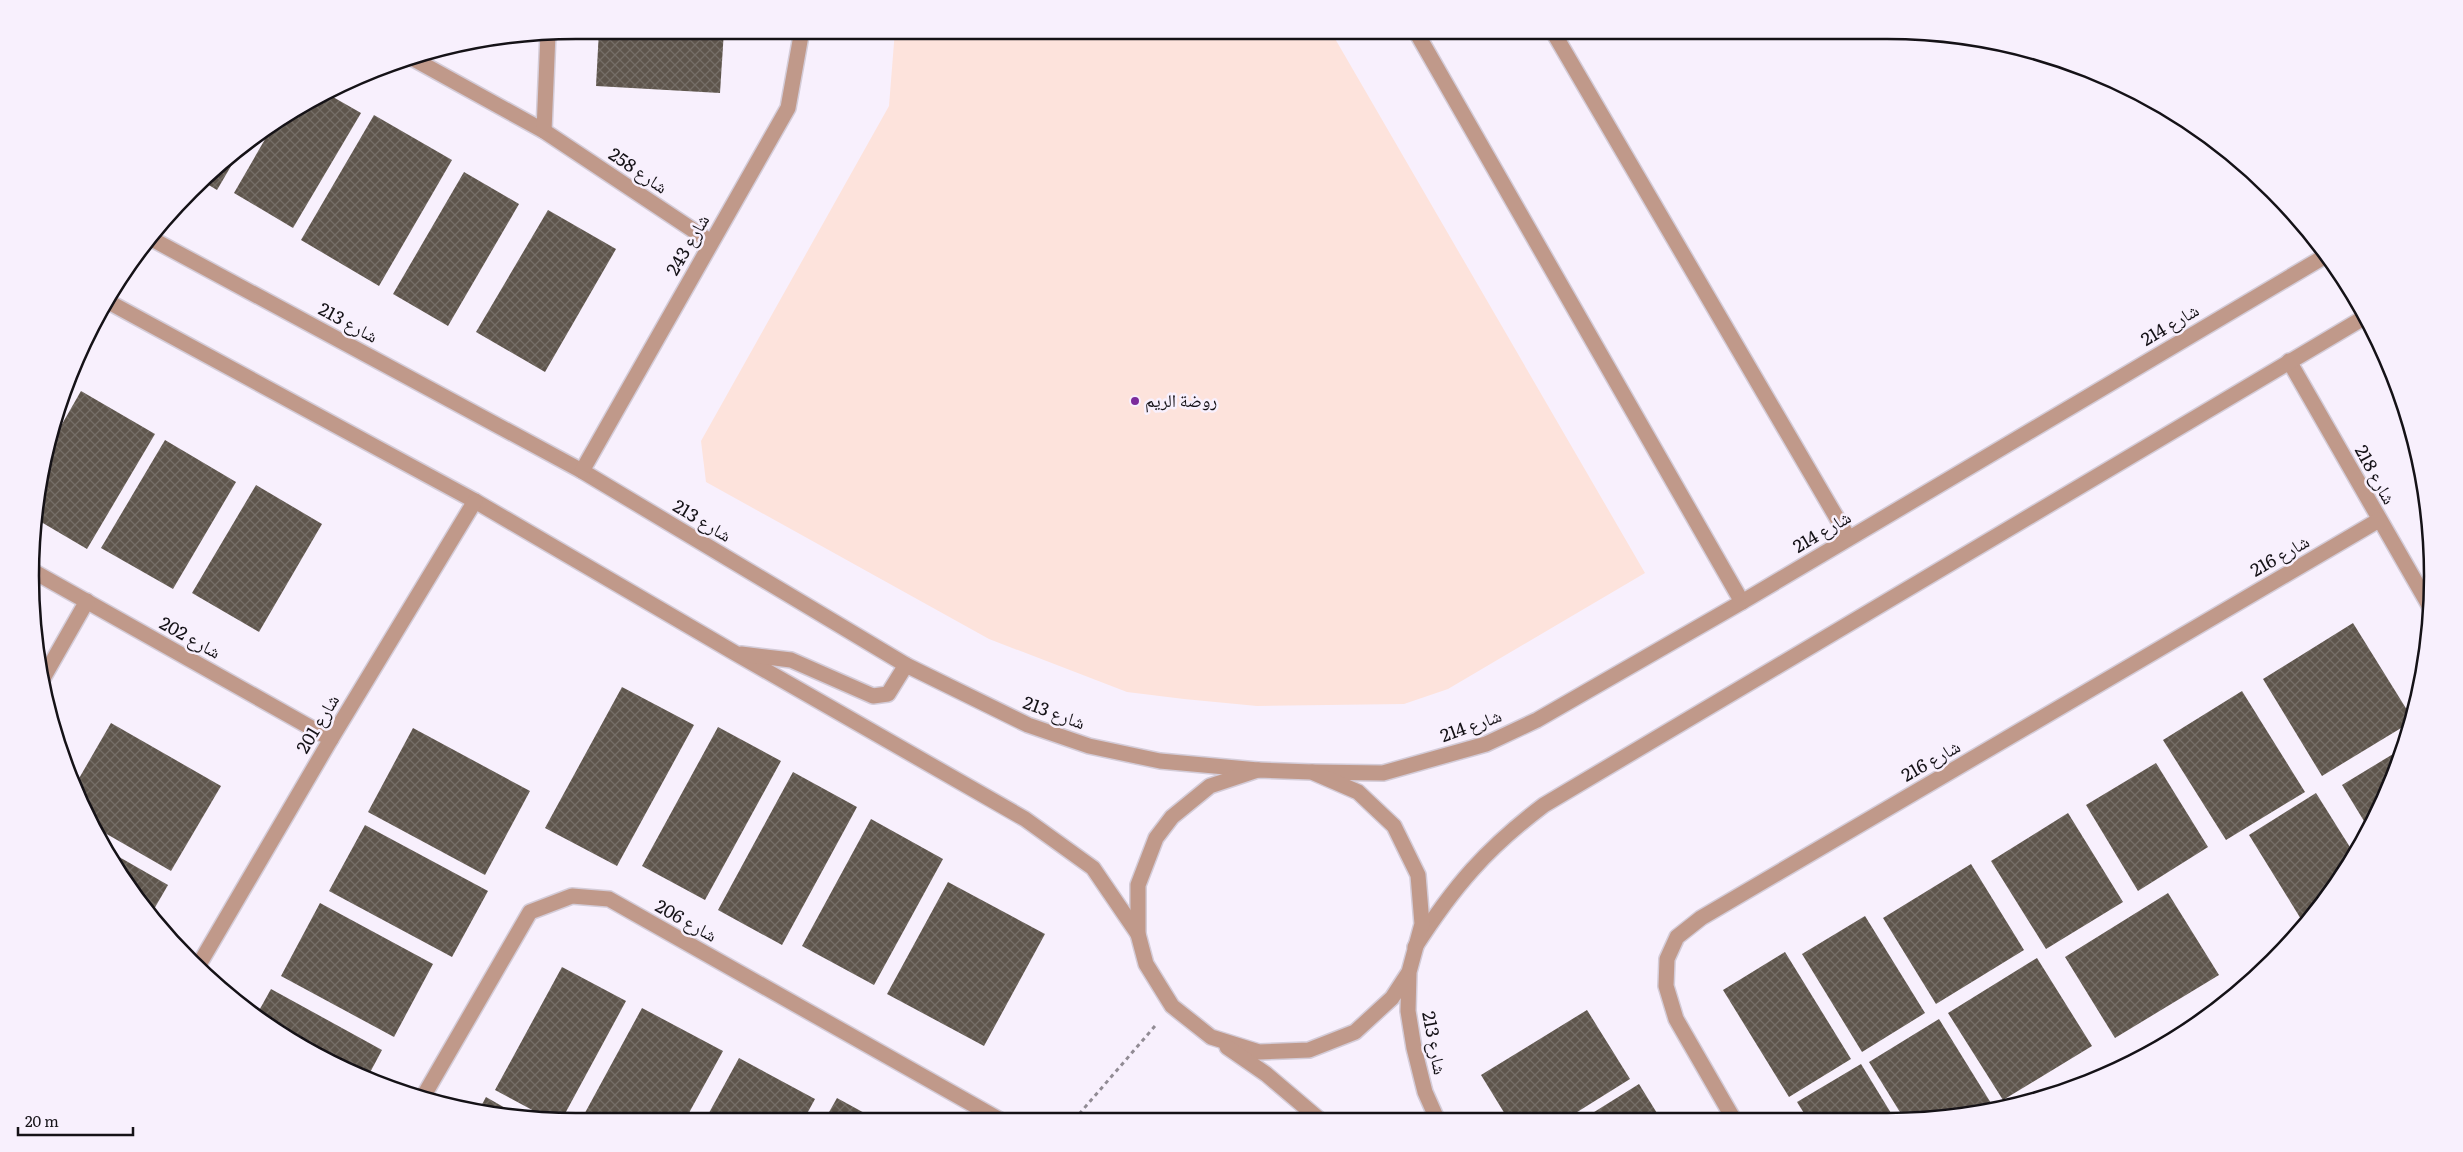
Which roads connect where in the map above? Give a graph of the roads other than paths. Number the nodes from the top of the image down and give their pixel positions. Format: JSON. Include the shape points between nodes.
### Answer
{"nodes":[{"id":1,"x":800,"y":39,"type":"edge"},
{"id":2,"x":1420,"y":39,"type":"edge"},
{"id":3,"x":1557,"y":39,"type":"edge"},
{"id":4,"x":548,"y":40,"type":"edge"},
{"id":5,"x":420,"y":62,"type":"edge"},
{"id":6,"x":544,"y":131,"type":"junction"},
{"id":7,"x":156,"y":241,"type":"edge"},
{"id":8,"x":711,"y":242,"type":"junction"},
{"id":9,"x":2320,"y":259,"type":"edge"},
{"id":10,"x":113,"y":304,"type":"edge"},
{"id":11,"x":2359,"y":320,"type":"edge"},
{"id":12,"x":2289,"y":361,"type":"junction"},
{"id":13,"x":582,"y":471,"type":"junction"},
{"id":14,"x":475,"y":501,"type":"junction"},
{"id":15,"x":2379,"y":520,"type":"junction"},
{"id":16,"x":1848,"y":537,"type":"junction"},
{"id":17,"x":39,"y":574,"type":"edge"},
{"id":18,"x":2423,"y":596,"type":"edge"},
{"id":19,"x":87,"y":601,"type":"junction"},
{"id":20,"x":1742,"y":602,"type":"junction"},
{"id":21,"x":735,"y":653,"type":"junction"},
{"id":22,"x":906,"y":665,"type":"junction"},
{"id":23,"x":47,"y":671,"type":"edge"},
{"id":24,"x":331,"y":738,"type":"junction"},
{"id":25,"x":1258,"y":770,"type":"junction"},
{"id":26,"x":1312,"y":772,"type":"junction"},
{"id":27,"x":1138,"y":934,"type":"junction"},
{"id":28,"x":1415,"y":947,"type":"junction"},
{"id":29,"x":201,"y":961,"type":"edge"},
{"id":30,"x":1409,"y":972,"type":"junction"},
{"id":31,"x":1211,"y":1037,"type":"junction"},
{"id":32,"x":427,"y":1092,"type":"edge"},
{"id":33,"x":990,"y":1113,"type":"edge"},
{"id":34,"x":1311,"y":1113,"type":"edge"},
{"id":35,"x":1434,"y":1113,"type":"edge"},
{"id":36,"x":1730,"y":1113,"type":"edge"}],
"edges":[{"from":1,"to":8,"type":"street","name":"شارع 243","via":[[788,108]]},
{"from":2,"to":20,"type":"street"},
{"from":3,"to":16,"type":"street"},
{"from":4,"to":6,"type":"street"},
{"from":5,"to":6,"type":"street","name":"شارع 258"},
{"from":6,"to":8,"type":"street","name":"شارع 258"},
{"from":7,"to":13,"type":"street","name":"شارع 213"},
{"from":8,"to":13,"type":"street","name":"شارع 243"},
{"from":9,"to":16,"type":"street","name":"شارع 214"},
{"from":10,"to":14,"type":"street"},
{"from":11,"to":12,"type":"street"},
{"from":12,"to":15,"type":"street","name":"شارع 218"},
{"from":12,"to":28,"type":"street","via":[[1544,805],[1505,834],[1467,873],[1440,907]]},
{"from":13,"to":22,"type":"street","name":"شارع 213"},
{"from":14,"to":21,"type":"street"},
{"from":14,"to":24,"type":"street","name":"شارع 201"},
{"from":15,"to":18,"type":"street","name":"شارع 218"},
{"from":15,"to":36,"type":"street","name":"شارع 216","via":[[1701,918],[1677,937],[1667,959],[1666,986],[1676,1019]]},
{"from":16,"to":20,"type":"street","name":"شارع 214"},
{"from":17,"to":19,"type":"street","name":"شارع 202"},
{"from":19,"to":23,"type":"street"},
{"from":19,"to":24,"type":"street","name":"شارع 202"},
{"from":20,"to":26,"type":"street","name":"شارع 214","via":[[1538,720],[1486,744],[1383,774]]},
{"from":21,"to":22,"type":"street","via":[[791,660],[872,696],[888,694]]},
{"from":21,"to":27,"type":"street","via":[[1060,842],[1093,868]]},
{"from":22,"to":25,"type":"street","name":"شارع 213","via":[[1028,725],[1089,746],[1160,761]]},
{"from":24,"to":29,"type":"street","name":"شارع 201"},
{"from":25,"to":26,"type":"street","name":"شارع 214"},
{"from":25,"to":27,"type":"street","via":[[1210,786],[1172,817],[1161,831],[1138,885]]},
{"from":26,"to":28,"type":"street","via":[[1358,792],[1394,826],[1418,875],[1422,924]]},
{"from":27,"to":31,"type":"street","via":[[1146,964],[1172,1006]]},
{"from":28,"to":30,"type":"street"},
{"from":30,"to":31,"type":"street","via":[[1392,998],[1355,1032],[1310,1050],[1259,1052]]},
{"from":30,"to":35,"type":"street","name":"شارع 213","via":[[1408,1011],[1414,1048],[1425,1092]]},
{"from":31,"to":34,"type":"street","via":[[1266,1074]]},
{"from":32,"to":33,"type":"street","name":"شارع 206","via":[[530,912],[572,896],[610,900]]}]}
